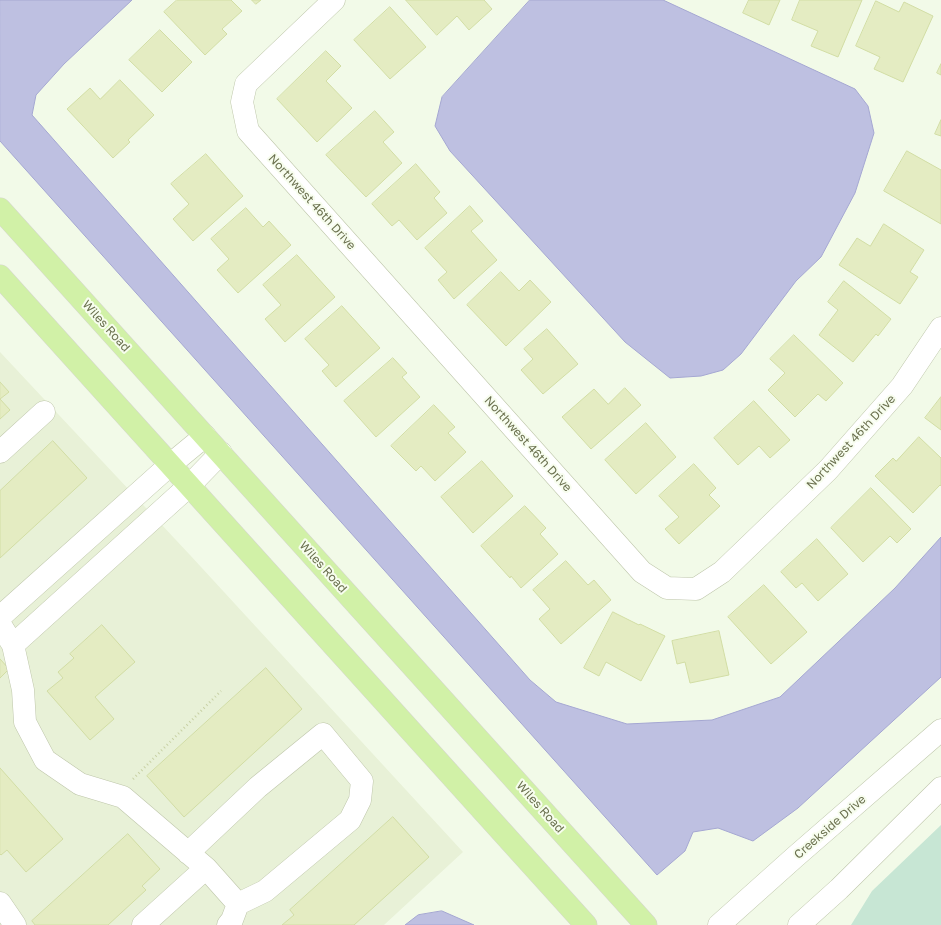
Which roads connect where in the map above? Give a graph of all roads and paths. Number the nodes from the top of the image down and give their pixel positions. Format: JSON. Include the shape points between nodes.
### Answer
{"nodes":[{"id":1,"x":334,"y":0,"type":"edge"},
{"id":2,"x":0,"y":208,"type":"edge"},
{"id":3,"x":0,"y":276,"type":"edge"},
{"id":4,"x":941,"y":328,"type":"edge"},
{"id":5,"x":44,"y":412,"type":"dead end"},
{"id":6,"x":205,"y":436,"type":"junction"},
{"id":7,"x":0,"y":452,"type":"edge"},
{"id":8,"x":221,"y":453,"type":"junction"},
{"id":9,"x":171,"y":464,"type":"junction"},
{"id":10,"x":190,"y":485,"type":"junction"},
{"id":11,"x":0,"y":617,"type":"edge"},
{"id":12,"x":0,"y":624,"type":"edge"},
{"id":13,"x":13,"y":645,"type":"junction"},
{"id":14,"x":221,"y":691,"type":"dead end"},
{"id":15,"x":941,"y":730,"type":"edge"},
{"id":16,"x":132,"y":780,"type":"dead end"},
{"id":17,"x":941,"y":788,"type":"edge"},
{"id":18,"x":188,"y":853,"type":"junction"},
{"id":19,"x":206,"y":868,"type":"junction"},
{"id":20,"x":0,"y":903,"type":"edge"},
{"id":21,"x":238,"y":904,"type":"junction"},
{"id":22,"x":15,"y":925,"type":"edge"},
{"id":23,"x":143,"y":925,"type":"edge"},
{"id":24,"x":228,"y":925,"type":"edge"},
{"id":25,"x":586,"y":925,"type":"edge"},
{"id":26,"x":646,"y":925,"type":"edge"},
{"id":27,"x":719,"y":925,"type":"edge"},
{"id":28,"x":799,"y":925,"type":"edge"}],
"edges":[{"from":1,"to":4,"type":"street","name":"Northwest 46th Drive","via":[[246,84],[242,102],[248,131],[642,572],[667,588],[696,589],[722,572],[828,470],[902,386]]},
{"from":2,"to":6,"type":"main road","name":"Wiles Road"},
{"from":3,"to":9,"type":"main road"},
{"from":5,"to":7,"type":"street"},
{"from":6,"to":8,"type":"main road","name":"Wiles Road"},
{"from":6,"to":9,"type":"street"},
{"from":8,"to":10,"type":"street"},
{"from":8,"to":26,"type":"main road","name":"Wiles Road"},
{"from":9,"to":10,"type":"main road"},
{"from":9,"to":11,"type":"street"},
{"from":10,"to":13,"type":"street"},
{"from":10,"to":25,"type":"main road"},
{"from":12,"to":13,"type":"street"},
{"from":13,"to":18,"type":"street","via":[[23,690],[25,722],[45,760],[80,784],[123,797]]},
{"from":14,"to":16,"type":"path"},
{"from":15,"to":27,"type":"street","name":"Creekside Drive"},
{"from":17,"to":28,"type":"street"},
{"from":18,"to":19,"type":"street"},
{"from":18,"to":21,"type":"street","via":[[258,787],[323,734],[362,781],[360,800],[350,820],[265,891]]},
{"from":19,"to":21,"type":"street"},
{"from":19,"to":23,"type":"street"},
{"from":20,"to":22,"type":"street"},
{"from":21,"to":24,"type":"street"}]}
